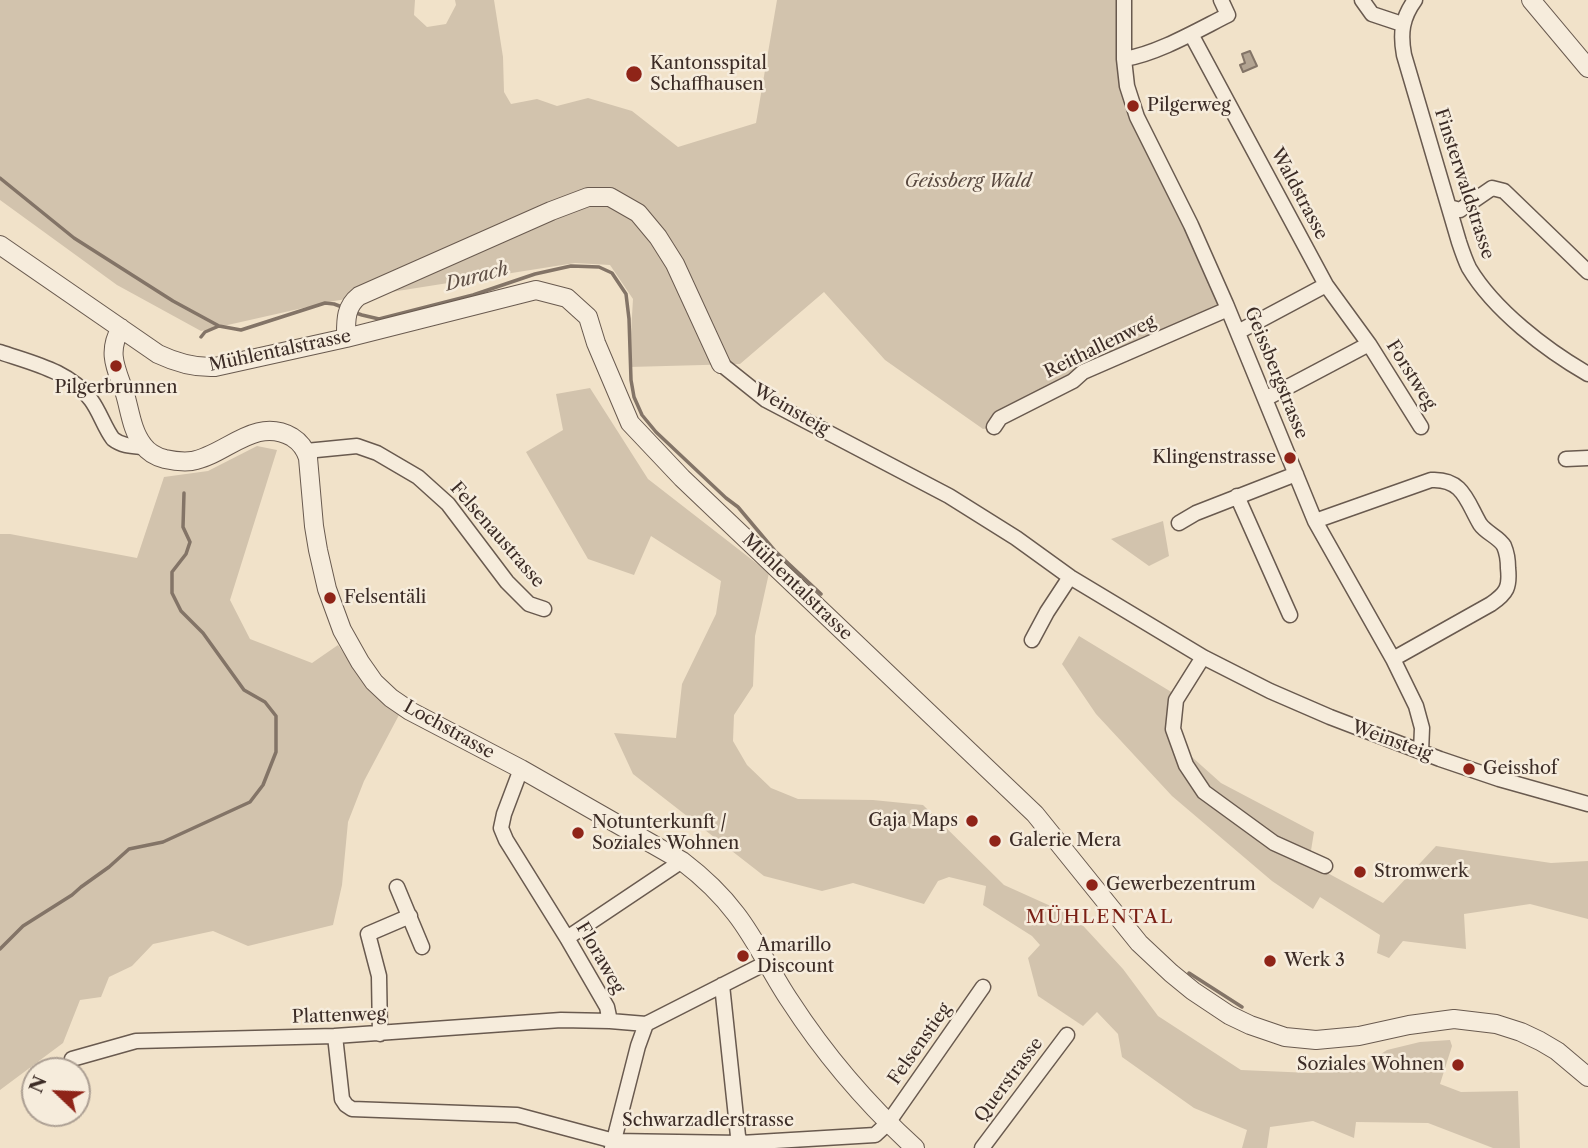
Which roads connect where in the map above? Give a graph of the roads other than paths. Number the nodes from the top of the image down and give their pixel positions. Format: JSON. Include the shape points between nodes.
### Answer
{"nodes":[{"id":1,"x":1124,"y":0,"type":"edge"},
{"id":2,"x":1221,"y":0,"type":"edge"},
{"id":3,"x":1362,"y":0,"type":"edge"},
{"id":4,"x":1415,"y":0,"type":"edge"},
{"id":5,"x":1531,"y":0,"type":"edge"},
{"id":6,"x":1402,"y":24,"type":"junction"},
{"id":7,"x":1191,"y":34,"type":"junction"},
{"id":8,"x":1124,"y":60,"type":"junction"},
{"id":9,"x":1588,"y":68,"type":"edge"},
{"id":10,"x":1449,"y":208,"type":"junction"},
{"id":11,"x":0,"y":245,"type":"edge"},
{"id":12,"x":1588,"y":272,"type":"edge"},
{"id":13,"x":1326,"y":285,"type":"junction"},
{"id":14,"x":1228,"y":309,"type":"junction"},
{"id":15,"x":121,"y":328,"type":"junction"},
{"id":16,"x":1238,"y":332,"type":"junction"},
{"id":17,"x":346,"y":338,"type":"junction"},
{"id":18,"x":1369,"y":344,"type":"junction"},
{"id":19,"x":0,"y":352,"type":"edge"},
{"id":20,"x":721,"y":364,"type":"joint"},
{"id":21,"x":1588,"y":374,"type":"edge"},
{"id":22,"x":1265,"y":399,"type":"junction"},
{"id":23,"x":994,"y":427,"type":"dead end"},
{"id":24,"x":1421,"y":427,"type":"dead end"},
{"id":25,"x":144,"y":447,"type":"junction"},
{"id":26,"x":306,"y":451,"type":"junction"},
{"id":27,"x":1588,"y":458,"type":"edge"},
{"id":28,"x":1566,"y":459,"type":"dead end"},
{"id":29,"x":1296,"y":474,"type":"junction"},
{"id":30,"x":1237,"y":496,"type":"junction"},
{"id":31,"x":1315,"y":521,"type":"junction"},
{"id":32,"x":1179,"y":523,"type":"dead end"},
{"id":33,"x":1070,"y":577,"type":"junction"},
{"id":34,"x":544,"y":609,"type":"dead end"},
{"id":35,"x":1290,"y":615,"type":"dead end"},
{"id":36,"x":1032,"y":640,"type":"dead end"},
{"id":37,"x":1203,"y":657,"type":"junction"},
{"id":38,"x":1393,"y":659,"type":"junction"},
{"id":39,"x":1421,"y":752,"type":"junction"},
{"id":40,"x":521,"y":769,"type":"junction"},
{"id":41,"x":1588,"y":804,"type":"edge"},
{"id":42,"x":682,"y":861,"type":"junction"},
{"id":43,"x":1325,"y":866,"type":"dead end"},
{"id":44,"x":397,"y":887,"type":"dead end"},
{"id":45,"x":410,"y":916,"type":"junction"},
{"id":46,"x":567,"y":938,"type":"junction"},
{"id":47,"x":422,"y":947,"type":"dead end"},
{"id":48,"x":766,"y":962,"type":"junction"},
{"id":49,"x":722,"y":985,"type":"junction"},
{"id":50,"x":983,"y":987,"type":"dead end"},
{"id":51,"x":610,"y":1021,"type":"junction"},
{"id":52,"x":646,"y":1024,"type":"junction"},
{"id":53,"x":380,"y":1034,"type":"junction"},
{"id":54,"x":1067,"y":1035,"type":"dead end"},
{"id":55,"x":335,"y":1036,"type":"junction"},
{"id":56,"x":79,"y":1057,"type":"edge"},
{"id":57,"x":1588,"y":1077,"type":"edge"},
{"id":58,"x":888,"y":1123,"type":"junction"},
{"id":59,"x":613,"y":1144,"type":"edge"},
{"id":60,"x":742,"y":1145,"type":"edge"},
{"id":61,"x":915,"y":1148,"type":"edge"},
{"id":62,"x":982,"y":1148,"type":"edge"}],
"edges":[{"from":1,"to":8,"type":"street","name":"Geissbergstrasse"},
{"from":2,"to":7,"type":"street","via":[[1228,15]]},
{"from":3,"to":6,"type":"street","via":[[1372,14]]},
{"from":4,"to":6,"type":"street"},
{"from":5,"to":9,"type":"street"},
{"from":6,"to":10,"type":"street","name":"Finsterwaldstrasse","via":[[1404,55]]},
{"from":7,"to":8,"type":"street"},
{"from":7,"to":13,"type":"street","name":"Waldstrasse"},
{"from":8,"to":14,"type":"street","name":"Geissbergstrasse","via":[[1137,117]]},
{"from":10,"to":12,"type":"street","via":[[1460,210],[1492,188],[1504,191]]},
{"from":10,"to":21,"type":"street","name":"Finsterwaldstrasse","via":[[1468,265],[1493,301]]},
{"from":11,"to":15,"type":"street","name":"Mühlentalstrasse"},
{"from":13,"to":16,"type":"street"},
{"from":13,"to":18,"type":"street","name":"Forstweg"},
{"from":14,"to":16,"type":"street","name":"Geissbergstrasse"},
{"from":14,"to":23,"type":"street","name":"Reithallenweg","via":[[1083,372],[999,418]]},
{"from":15,"to":17,"type":"street","name":"Mühlentalstrasse","via":[[158,354],[204,368]]},
{"from":15,"to":25,"type":"street","via":[[113,346],[114,360]]},
{"from":16,"to":22,"type":"street","name":"Geissbergstrasse"},
{"from":17,"to":20,"type":"street","name":"Weinsteig","via":[[348,310],[359,296],[551,211],[588,197],[610,197],[638,213],[658,237]]},
{"from":17,"to":57,"type":"street","name":"Mühlentalstrasse","via":[[536,290],[567,298],[588,317],[630,423],[1035,814],[1139,943],[1193,991],[1250,1026],[1285,1037],[1359,1036],[1454,1019],[1496,1024],[1540,1041]]},
{"from":18,"to":22,"type":"street","name":"Forstweg"},
{"from":18,"to":24,"type":"street","name":"Forstweg"},
{"from":19,"to":25,"type":"street","via":[[70,379],[91,400],[118,444]]},
{"from":20,"to":33,"type":"street","name":"Weinsteig","via":[[766,400],[949,496]]},
{"from":22,"to":29,"type":"street","name":"Geissbergstrasse"},
{"from":25,"to":26,"type":"street","via":[[163,458],[192,461],[264,431],[283,433]]},
{"from":26,"to":34,"type":"street","name":"Felsenaustrasse","via":[[357,446],[418,477],[448,505],[508,582],[529,604]]},
{"from":26,"to":40,"type":"street","name":"Lochstrasse","via":[[327,589],[359,662],[374,682],[410,711]]},
{"from":27,"to":28,"type":"street"},
{"from":29,"to":30,"type":"street"},
{"from":29,"to":31,"type":"street","name":"Geissbergstrasse"},
{"from":30,"to":32,"type":"street"},
{"from":30,"to":35,"type":"street"},
{"from":31,"to":38,"type":"street","name":"Geissbergstrasse"},
{"from":31,"to":38,"type":"street","via":[[1441,480],[1461,490],[1481,524],[1504,546],[1509,576],[1502,596]]},
{"from":33,"to":36,"type":"street"},
{"from":33,"to":37,"type":"street","name":"Weinsteig"},
{"from":37,"to":39,"type":"street","name":"Weinsteig","via":[[1329,718]]},
{"from":37,"to":43,"type":"street","via":[[1176,700],[1173,729],[1186,765],[1205,792],[1274,843]]},
{"from":38,"to":39,"type":"street","name":"Geissbergstrasse","via":[[1416,706],[1422,728]]},
{"from":39,"to":41,"type":"street","name":"Weinsteig"},
{"from":40,"to":42,"type":"street","name":"Lochstrasse"},
{"from":40,"to":46,"type":"street","name":"Floraweg","via":[[501,828]]},
{"from":42,"to":46,"type":"street"},
{"from":42,"to":48,"type":"street","name":"Lochstrasse","via":[[735,912]]},
{"from":44,"to":45,"type":"street"},
{"from":45,"to":47,"type":"street"},
{"from":45,"to":53,"type":"street","via":[[368,934],[379,976]]},
{"from":46,"to":51,"type":"street","name":"Floraweg","via":[[607,1007]]},
{"from":48,"to":49,"type":"street"},
{"from":48,"to":58,"type":"street","name":"Lochstrasse","via":[[815,1037]]},
{"from":49,"to":52,"type":"street"},
{"from":49,"to":60,"type":"street"},
{"from":50,"to":58,"type":"street","name":"Felsenstieg"},
{"from":51,"to":52,"type":"street","name":"Floraweg"},
{"from":51,"to":53,"type":"street","name":"Plattenweg","via":[[561,1020]]},
{"from":52,"to":59,"type":"street"},
{"from":53,"to":55,"type":"street","name":"Plattenweg"},
{"from":54,"to":62,"type":"street","name":"Querstrasse"},
{"from":55,"to":56,"type":"street","name":"Plattenweg","via":[[136,1041]]},
{"from":55,"to":59,"type":"street","name":"Schwarzadlerstrasse","via":[[342,1099],[352,1109],[517,1115]]},
{"from":58,"to":60,"type":"street","name":"Schwarzadlerstrasse","via":[[875,1135]]},
{"from":58,"to":61,"type":"street","name":"Lochstrasse"},
{"from":59,"to":60,"type":"street","name":"Schwarzadlerstrasse"}]}
